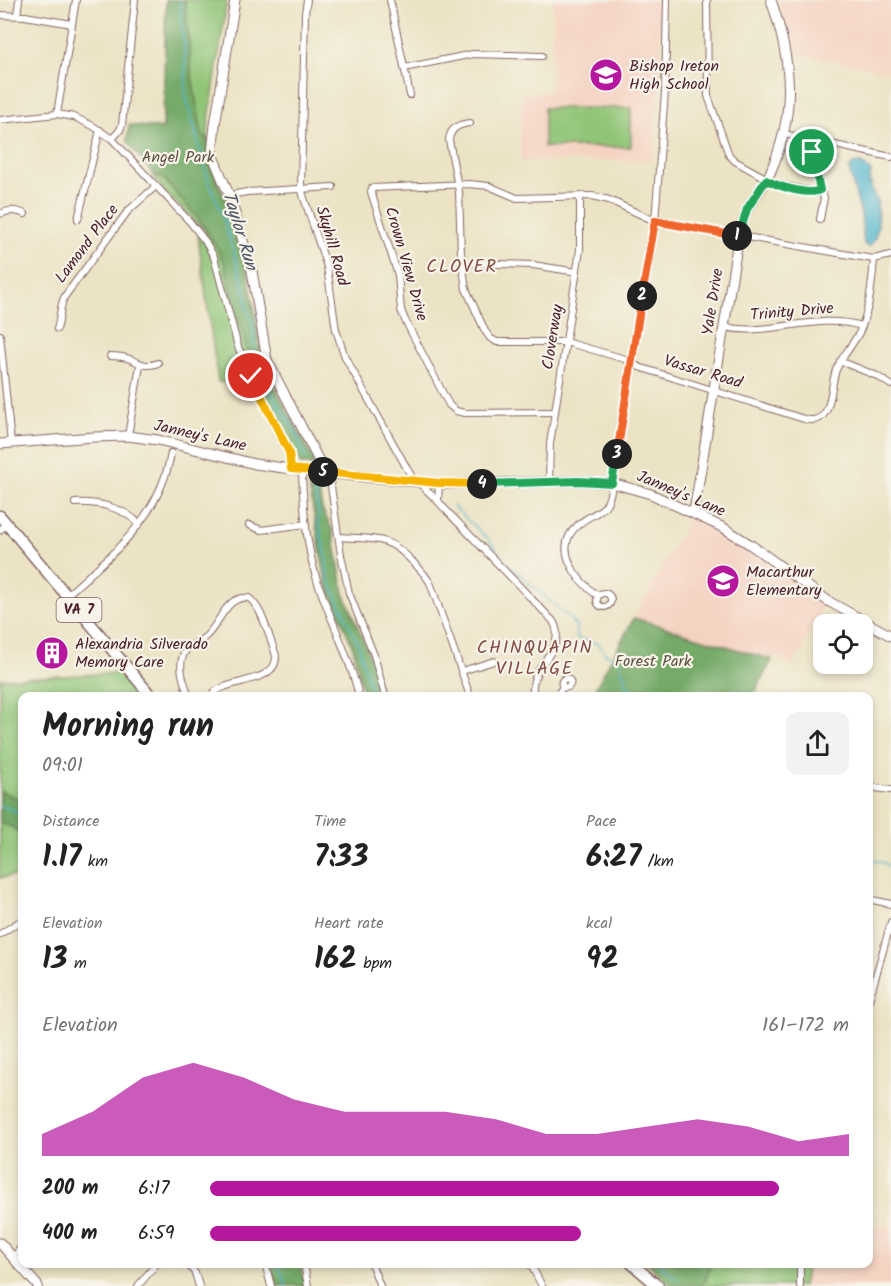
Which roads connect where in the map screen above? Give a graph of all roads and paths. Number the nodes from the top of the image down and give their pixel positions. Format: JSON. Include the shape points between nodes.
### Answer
{"nodes":[{"id":1,"x":19,"y":0,"type":"edge"},
{"id":2,"x":76,"y":0,"type":"edge"},
{"id":3,"x":135,"y":0,"type":"edge"},
{"id":4,"x":235,"y":0,"type":"edge"},
{"id":5,"x":307,"y":0,"type":"edge"},
{"id":6,"x":390,"y":0,"type":"edge"},
{"id":7,"x":667,"y":0,"type":"edge"},
{"id":8,"x":707,"y":0,"type":"edge"},
{"id":9,"x":771,"y":0,"type":"edge"},
{"id":10,"x":0,"y":15,"type":"edge"},
{"id":11,"x":17,"y":15,"type":"junction"},
{"id":12,"x":72,"y":24,"type":"junction"},
{"id":13,"x":542,"y":56,"type":"dead end"},
{"id":14,"x":404,"y":68,"type":"junction"},
{"id":15,"x":410,"y":95,"type":"dead end"},
{"id":16,"x":57,"y":114,"type":"junction"},
{"id":17,"x":0,"y":120,"type":"edge"},
{"id":18,"x":470,"y":123,"type":"dead end"},
{"id":19,"x":100,"y":130,"type":"junction"},
{"id":20,"x":784,"y":134,"type":"junction"},
{"id":21,"x":112,"y":139,"type":"junction"},
{"id":22,"x":812,"y":152,"type":"dead end"},
{"id":23,"x":891,"y":157,"type":"edge"},
{"id":24,"x":766,"y":180,"type":"junction"},
{"id":25,"x":457,"y":184,"type":"junction"},
{"id":26,"x":156,"y":186,"type":"junction"},
{"id":27,"x":333,"y":186,"type":"dead end"},
{"id":28,"x":302,"y":189,"type":"junction"},
{"id":29,"x":820,"y":190,"type":"junction"},
{"id":30,"x":580,"y":196,"type":"junction"},
{"id":31,"x":230,"y":197,"type":"junction"},
{"id":32,"x":0,"y":214,"type":"edge"},
{"id":33,"x":25,"y":214,"type":"dead end"},
{"id":34,"x":78,"y":219,"type":"dead end"},
{"id":35,"x":820,"y":219,"type":"dead end"},
{"id":36,"x":655,"y":221,"type":"junction"},
{"id":37,"x":739,"y":236,"type":"junction"},
{"id":38,"x":891,"y":255,"type":"edge"},
{"id":39,"x":874,"y":259,"type":"junction"},
{"id":40,"x":462,"y":263,"type":"junction"},
{"id":41,"x":577,"y":272,"type":"junction"},
{"id":42,"x":862,"y":326,"type":"junction"},
{"id":43,"x":724,"y":327,"type":"junction"},
{"id":44,"x":57,"y":329,"type":"dead end"},
{"id":45,"x":0,"y":335,"type":"edge"},
{"id":46,"x":566,"y":342,"type":"junction"},
{"id":47,"x":110,"y":356,"type":"dead end"},
{"id":48,"x":840,"y":361,"type":"junction"},
{"id":49,"x":158,"y":363,"type":"dead end"},
{"id":50,"x":631,"y":363,"type":"junction"},
{"id":51,"x":140,"y":365,"type":"junction"},
{"id":52,"x":891,"y":385,"type":"edge"},
{"id":53,"x":714,"y":389,"type":"junction"},
{"id":54,"x":555,"y":412,"type":"junction"},
{"id":55,"x":128,"y":436,"type":"junction"},
{"id":56,"x":12,"y":443,"type":"junction"},
{"id":57,"x":0,"y":444,"type":"edge"},
{"id":58,"x":171,"y":453,"type":"dead end"},
{"id":59,"x":291,"y":469,"type":"junction"},
{"id":60,"x":302,"y":471,"type":"junction"},
{"id":61,"x":325,"y":473,"type":"junction"},
{"id":62,"x":416,"y":482,"type":"junction"},
{"id":63,"x":549,"y":482,"type":"junction"},
{"id":64,"x":439,"y":483,"type":"junction"},
{"id":65,"x":612,"y":483,"type":"junction"},
{"id":66,"x":438,"y":501,"type":"junction"},
{"id":67,"x":75,"y":503,"type":"dead end"},
{"id":68,"x":694,"y":513,"type":"junction"},
{"id":69,"x":2,"y":524,"type":"edge"},
{"id":70,"x":139,"y":524,"type":"junction"},
{"id":71,"x":306,"y":524,"type":"junction"},
{"id":72,"x":249,"y":525,"type":"dead end"},
{"id":73,"x":339,"y":537,"type":"junction"},
{"id":74,"x":67,"y":595,"type":"junction"},
{"id":75,"x":598,"y":596,"type":"dead end"},
{"id":76,"x":891,"y":636,"type":"edge"},
{"id":77,"x":494,"y":661,"type":"dead end"},
{"id":78,"x":462,"y":671,"type":"junction"},
{"id":79,"x":563,"y":687,"type":"dead end"},
{"id":80,"x":148,"y":692,"type":"edge"},
{"id":81,"x":188,"y":692,"type":"edge"},
{"id":82,"x":215,"y":692,"type":"edge"},
{"id":83,"x":357,"y":692,"type":"edge"},
{"id":84,"x":385,"y":692,"type":"edge"},
{"id":85,"x":469,"y":692,"type":"edge"},
{"id":86,"x":534,"y":692,"type":"edge"},
{"id":87,"x":559,"y":692,"type":"edge"},
{"id":88,"x":873,"y":788,"type":"edge"},
{"id":89,"x":891,"y":790,"type":"edge"},
{"id":90,"x":873,"y":900,"type":"edge"},
{"id":91,"x":891,"y":904,"type":"edge"},
{"id":92,"x":891,"y":922,"type":"edge"},
{"id":93,"x":18,"y":923,"type":"edge"},
{"id":94,"x":0,"y":934,"type":"edge"},
{"id":95,"x":873,"y":986,"type":"edge"},
{"id":96,"x":0,"y":1243,"type":"edge"},
{"id":97,"x":18,"y":1251,"type":"edge"},
{"id":98,"x":13,"y":1257,"type":"junction"},
{"id":99,"x":18,"y":1264,"type":"edge"},
{"id":100,"x":21,"y":1268,"type":"edge"},
{"id":101,"x":153,"y":1268,"type":"edge"},
{"id":102,"x":191,"y":1268,"type":"edge"},
{"id":103,"x":266,"y":1268,"type":"edge"},
{"id":104,"x":305,"y":1268,"type":"edge"},
{"id":105,"x":373,"y":1268,"type":"edge"},
{"id":106,"x":533,"y":1268,"type":"edge"},
{"id":107,"x":637,"y":1268,"type":"edge"},
{"id":108,"x":800,"y":1268,"type":"edge"},
{"id":109,"x":34,"y":1285,"type":"edge"},
{"id":110,"x":138,"y":1286,"type":"edge"},
{"id":111,"x":199,"y":1286,"type":"edge"},
{"id":112,"x":271,"y":1286,"type":"edge"},
{"id":113,"x":308,"y":1286,"type":"edge"},
{"id":114,"x":380,"y":1286,"type":"edge"},
{"id":115,"x":542,"y":1286,"type":"edge"},
{"id":116,"x":658,"y":1286,"type":"edge"},
{"id":117,"x":800,"y":1286,"type":"edge"}],
"edges":[{"from":1,"to":11,"type":"street"},
{"from":2,"to":12,"type":"street"},
{"from":3,"to":21,"type":"street","via":[[122,125]]},
{"from":4,"to":31,"type":"street","via":[[212,147],[214,162]]},
{"from":5,"to":28,"type":"street","name":"Skyhill Road"},
{"from":6,"to":14,"type":"street"},
{"from":7,"to":36,"type":"street"},
{"from":8,"to":24,"type":"street","via":[[707,86],[712,106],[729,155]]},
{"from":9,"to":20,"type":"street","name":"Yale Drive","via":[[788,64],[790,95]]},
{"from":10,"to":11,"type":"street"},
{"from":11,"to":12,"type":"street"},
{"from":12,"to":16,"type":"street"},
{"from":13,"to":14,"type":"street","via":[[473,54]]},
{"from":14,"to":15,"type":"street"},
{"from":16,"to":17,"type":"street"},
{"from":16,"to":19,"type":"street","via":[[74,117]]},
{"from":18,"to":25,"type":"street","name":"Vassar Road","via":[[457,126],[450,136]]},
{"from":19,"to":21,"type":"street"},
{"from":19,"to":34,"type":"street"},
{"from":20,"to":23,"type":"street"},
{"from":20,"to":24,"type":"street","name":"Yale Drive"},
{"from":21,"to":26,"type":"street"},
{"from":22,"to":29,"type":"street"},
{"from":24,"to":29,"type":"street","via":[[783,187]]},
{"from":24,"to":37,"type":"street","name":"Yale Drive","via":[[747,209]]},
{"from":25,"to":30,"type":"street","via":[[489,186],[517,198]]},
{"from":25,"to":40,"type":"street","name":"Vassar Road"},
{"from":25,"to":54,"type":"street","name":"Crown View Drive","via":[[375,186],[371,192],[398,275],[405,320],[453,408],[465,413]]},
{"from":26,"to":44,"type":"street","name":"Lamond Place","via":[[128,211],[65,296]]},
{"from":26,"to":59,"type":"street","via":[[205,241],[214,257],[238,347],[289,452]]},
{"from":27,"to":28,"type":"street"},
{"from":28,"to":31,"type":"street","via":[[247,192]]},
{"from":28,"to":62,"type":"street","name":"Skyhill Road","via":[[327,267],[336,330],[345,357]]},
{"from":29,"to":35,"type":"street","via":[[824,200]]},
{"from":30,"to":36,"type":"street","via":[[601,197]]},
{"from":30,"to":41,"type":"street","name":"Cloverway"},
{"from":31,"to":61,"type":"street","via":[[252,271],[267,360]]},
{"from":32,"to":33,"type":"street"},
{"from":36,"to":37,"type":"street"},
{"from":36,"to":50,"type":"street"},
{"from":37,"to":39,"type":"street"},
{"from":37,"to":43,"type":"street","name":"Yale Drive"},
{"from":38,"to":39,"type":"street"},
{"from":39,"to":42,"type":"street"},
{"from":40,"to":41,"type":"street","via":[[533,265]]},
{"from":40,"to":46,"type":"street","name":"Vassar Road","via":[[469,301],[490,338],[501,342]]},
{"from":41,"to":46,"type":"street","name":"Cloverway"},
{"from":42,"to":43,"type":"street","name":"Trinity Drive","via":[[830,321],[758,331]]},
{"from":42,"to":48,"type":"street"},
{"from":43,"to":53,"type":"street","name":"Yale Drive"},
{"from":45,"to":56,"type":"street"},
{"from":46,"to":50,"type":"street","name":"Vassar Road"},
{"from":46,"to":54,"type":"street","name":"Cloverway"},
{"from":47,"to":51,"type":"street","via":[[132,359]]},
{"from":48,"to":52,"type":"street"},
{"from":48,"to":53,"type":"street","name":"Vassar Road","via":[[819,420],[804,419]]},
{"from":49,"to":51,"type":"street"},
{"from":50,"to":53,"type":"street","name":"Vassar Road"},
{"from":50,"to":65,"type":"street"},
{"from":51,"to":55,"type":"street"},
{"from":53,"to":68,"type":"street","name":"Yale Drive"},
{"from":54,"to":63,"type":"street","name":"Cloverway"},
{"from":55,"to":56,"type":"street","name":"Janney's Lane"},
{"from":55,"to":59,"type":"street","name":"Janney's Lane"},
{"from":56,"to":57,"type":"street","name":"Janney's Lane"},
{"from":58,"to":70,"type":"street","via":[[160,493]]},
{"from":59,"to":60,"type":"street","name":"Janney's Lane"},
{"from":60,"to":61,"type":"street","name":"Janney's Lane"},
{"from":60,"to":71,"type":"street"},
{"from":61,"to":62,"type":"street","name":"Janney's Lane"},
{"from":61,"to":73,"type":"street"},
{"from":62,"to":64,"type":"street","name":"Janney's Lane"},
{"from":62,"to":66,"type":"street","name":"Skyhill Road"},
{"from":63,"to":64,"type":"street","name":"Janney's Lane"},
{"from":63,"to":65,"type":"street","name":"Janney's Lane"},
{"from":64,"to":66,"type":"street"},
{"from":65,"to":68,"type":"street","name":"Janney's Lane","via":[[651,494]]},
{"from":65,"to":75,"type":"street","via":[[607,503],[577,526],[568,546],[571,569]]},
{"from":66,"to":86,"type":"street","name":"Skyhill Road","via":[[554,621],[557,641],[535,676]]},
{"from":67,"to":70,"type":"street","via":[[113,508]]},
{"from":68,"to":76,"type":"street","name":"Janney's Lane","via":[[751,545],[828,602]]},
{"from":69,"to":74,"type":"main road","number":"VA 7"},
{"from":70,"to":74,"type":"street","via":[[122,545]]},
{"from":71,"to":72,"type":"street","via":[[261,530]]},
{"from":71,"to":83,"type":"street","via":[[317,579],[346,650]]},
{"from":73,"to":78,"type":"street","via":[[389,541],[402,550],[431,585]]},
{"from":73,"to":84,"type":"street","via":[[349,593]]},
{"from":74,"to":80,"type":"main road","number":"VA 7"},
{"from":77,"to":78,"type":"street"},
{"from":78,"to":85,"type":"street"},
{"from":79,"to":87,"type":"street"},
{"from":81,"to":82,"type":"street","via":[[181,668],[186,649],[204,638],[233,603],[249,598],[264,619],[276,655],[274,665],[252,680]]},
{"from":88,"to":89,"type":"street"},
{"from":90,"to":91,"type":"street"},
{"from":92,"to":95,"type":"street"},
{"from":93,"to":94,"type":"street"},
{"from":96,"to":98,"type":"street"},
{"from":97,"to":98,"type":"street"},
{"from":98,"to":99,"type":"street"},
{"from":100,"to":109,"type":"street"},
{"from":101,"to":110,"type":"street"},
{"from":102,"to":111,"type":"street"},
{"from":103,"to":112,"type":"street"},
{"from":104,"to":113,"type":"street"},
{"from":105,"to":114,"type":"street"},
{"from":106,"to":115,"type":"street"},
{"from":107,"to":116,"type":"main road"},
{"from":108,"to":117,"type":"street"}]}
